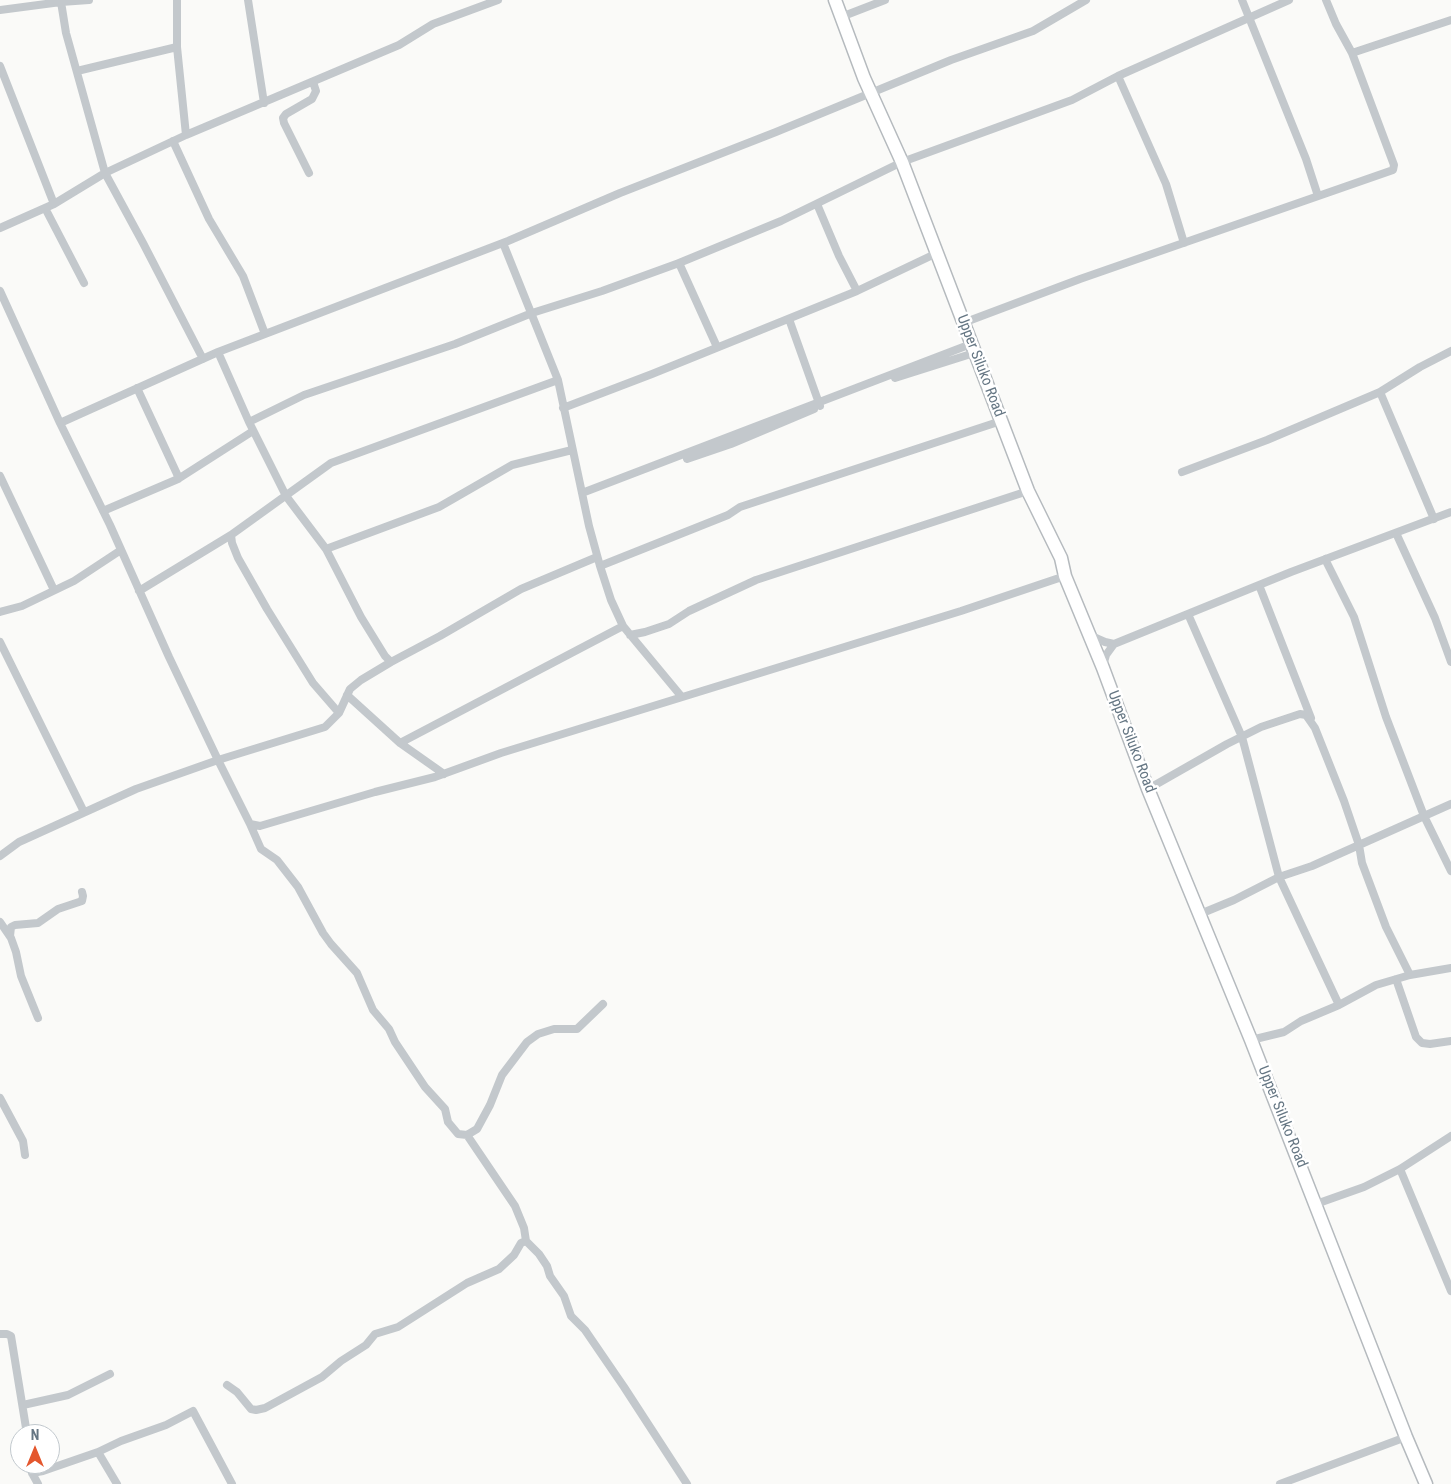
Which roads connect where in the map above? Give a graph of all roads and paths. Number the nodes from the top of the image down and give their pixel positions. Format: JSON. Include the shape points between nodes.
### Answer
{"nodes":[{"id":1,"x":88,"y":0,"type":"edge"},
{"id":2,"x":177,"y":0,"type":"edge"},
{"id":3,"x":248,"y":0,"type":"edge"},
{"id":4,"x":498,"y":0,"type":"edge"},
{"id":5,"x":835,"y":0,"type":"edge"},
{"id":6,"x":885,"y":0,"type":"edge"},
{"id":7,"x":1086,"y":0,"type":"edge"},
{"id":8,"x":1242,"y":0,"type":"edge"},
{"id":9,"x":1289,"y":0,"type":"edge"},
{"id":10,"x":1326,"y":0,"type":"edge"},
{"id":11,"x":61,"y":2,"type":"junction"},
{"id":12,"x":0,"y":10,"type":"edge"},
{"id":13,"x":841,"y":17,"type":"junction"},
{"id":14,"x":1249,"y":18,"type":"junction"},
{"id":15,"x":1451,"y":20,"type":"edge"},
{"id":16,"x":176,"y":47,"type":"junction"},
{"id":17,"x":1352,"y":53,"type":"junction"},
{"id":18,"x":0,"y":66,"type":"edge"},
{"id":19,"x":77,"y":71,"type":"junction"},
{"id":20,"x":1118,"y":76,"type":"junction"},
{"id":21,"x":313,"y":82,"type":"junction"},
{"id":22,"x":870,"y":94,"type":"junction"},
{"id":23,"x":264,"y":103,"type":"junction"},
{"id":24,"x":186,"y":135,"type":"junction"},
{"id":25,"x":173,"y":141,"type":"junction"},
{"id":26,"x":902,"y":162,"type":"junction"},
{"id":27,"x":105,"y":173,"type":"junction"},
{"id":28,"x":309,"y":173,"type":"dead end"},
{"id":29,"x":1318,"y":196,"type":"junction"},
{"id":30,"x":54,"y":204,"type":"junction"},
{"id":31,"x":817,"y":204,"type":"junction"},
{"id":32,"x":45,"y":208,"type":"junction"},
{"id":33,"x":0,"y":228,"type":"edge"},
{"id":34,"x":503,"y":243,"type":"junction"},
{"id":35,"x":1184,"y":243,"type":"junction"},
{"id":36,"x":937,"y":253,"type":"junction"},
{"id":37,"x":679,"y":263,"type":"junction"},
{"id":38,"x":84,"y":283,"type":"dead end"},
{"id":39,"x":857,"y":291,"type":"junction"},
{"id":40,"x":0,"y":292,"type":"edge"},
{"id":41,"x":532,"y":313,"type":"junction"},
{"id":42,"x":790,"y":318,"type":"junction"},
{"id":43,"x":963,"y":323,"type":"junction"},
{"id":44,"x":265,"y":334,"type":"junction"},
{"id":45,"x":717,"y":347,"type":"junction"},
{"id":46,"x":972,"y":348,"type":"junction"},
{"id":47,"x":1451,"y":351,"type":"edge"},
{"id":48,"x":218,"y":352,"type":"junction"},
{"id":49,"x":202,"y":359,"type":"junction"},
{"id":50,"x":558,"y":380,"type":"junction"},
{"id":51,"x":137,"y":388,"type":"junction"},
{"id":52,"x":1380,"y":392,"type":"junction"},
{"id":53,"x":821,"y":404,"type":"junction"},
{"id":54,"x":563,"y":408,"type":"junction"},
{"id":55,"x":1001,"y":421,"type":"junction"},
{"id":56,"x":249,"y":422,"type":"junction"},
{"id":57,"x":60,"y":423,"type":"junction"},
{"id":58,"x":253,"y":432,"type":"junction"},
{"id":59,"x":572,"y":450,"type":"junction"},
{"id":60,"x":687,"y":459,"type":"dead end"},
{"id":61,"x":1182,"y":472,"type":"dead end"},
{"id":62,"x":0,"y":476,"type":"edge"},
{"id":63,"x":178,"y":479,"type":"junction"},
{"id":64,"x":1028,"y":491,"type":"junction"},
{"id":65,"x":582,"y":493,"type":"junction"},
{"id":66,"x":286,"y":496,"type":"junction"},
{"id":67,"x":103,"y":511,"type":"junction"},
{"id":68,"x":1451,"y":512,"type":"edge"},
{"id":69,"x":1434,"y":519,"type":"junction"},
{"id":70,"x":1396,"y":533,"type":"junction"},
{"id":71,"x":231,"y":535,"type":"junction"},
{"id":72,"x":326,"y":549,"type":"junction"},
{"id":73,"x":121,"y":550,"type":"junction"},
{"id":74,"x":597,"y":557,"type":"junction"},
{"id":75,"x":1325,"y":559,"type":"junction"},
{"id":76,"x":600,"y":566,"type":"junction"},
{"id":77,"x":1065,"y":576,"type":"junction"},
{"id":78,"x":1259,"y":585,"type":"junction"},
{"id":79,"x":54,"y":590,"type":"junction"},
{"id":80,"x":139,"y":591,"type":"junction"},
{"id":81,"x":0,"y":612,"type":"edge"},
{"id":82,"x":1188,"y":614,"type":"junction"},
{"id":83,"x":623,"y":626,"type":"junction"},
{"id":84,"x":630,"y":634,"type":"junction"},
{"id":85,"x":1089,"y":635,"type":"junction"},
{"id":86,"x":0,"y":642,"type":"edge"},
{"id":87,"x":1114,"y":644,"type":"junction"},
{"id":88,"x":391,"y":662,"type":"junction"},
{"id":89,"x":1451,"y":662,"type":"edge"},
{"id":90,"x":1103,"y":668,"type":"junction"},
{"id":91,"x":347,"y":695,"type":"junction"},
{"id":92,"x":681,"y":696,"type":"junction"},
{"id":93,"x":340,"y":713,"type":"junction"},
{"id":94,"x":1315,"y":728,"type":"junction"},
{"id":95,"x":1242,"y":737,"type":"junction"},
{"id":96,"x":400,"y":743,"type":"junction"},
{"id":97,"x":218,"y":760,"type":"junction"},
{"id":98,"x":444,"y":774,"type":"junction"},
{"id":99,"x":1148,"y":789,"type":"junction"},
{"id":100,"x":1451,"y":804,"type":"edge"},
{"id":101,"x":84,"y":812,"type":"junction"},
{"id":102,"x":1424,"y":816,"type":"junction"},
{"id":103,"x":250,"y":824,"type":"junction"},
{"id":104,"x":1359,"y":845,"type":"junction"},
{"id":105,"x":0,"y":856,"type":"edge"},
{"id":106,"x":1451,"y":871,"type":"edge"},
{"id":107,"x":1279,"y":877,"type":"junction"},
{"id":108,"x":82,"y":892,"type":"dead end"},
{"id":109,"x":1200,"y":914,"type":"junction"},
{"id":110,"x":0,"y":922,"type":"edge"},
{"id":111,"x":0,"y":932,"type":"edge"},
{"id":112,"x":10,"y":936,"type":"junction"},
{"id":113,"x":1451,"y":968,"type":"edge"},
{"id":114,"x":1410,"y":975,"type":"junction"},
{"id":115,"x":1396,"y":979,"type":"junction"},
{"id":116,"x":603,"y":1004,"type":"dead end"},
{"id":117,"x":1339,"y":1006,"type":"junction"},
{"id":118,"x":38,"y":1018,"type":"dead end"},
{"id":119,"x":1251,"y":1040,"type":"junction"},
{"id":120,"x":1451,"y":1041,"type":"edge"},
{"id":121,"x":0,"y":1098,"type":"edge"},
{"id":122,"x":468,"y":1135,"type":"junction"},
{"id":123,"x":1451,"y":1136,"type":"edge"},
{"id":124,"x":25,"y":1155,"type":"dead end"},
{"id":125,"x":1400,"y":1169,"type":"junction"},
{"id":126,"x":1316,"y":1204,"type":"junction"},
{"id":127,"x":526,"y":1241,"type":"junction"},
{"id":128,"x":1451,"y":1291,"type":"edge"},
{"id":129,"x":0,"y":1334,"type":"edge"},
{"id":130,"x":110,"y":1374,"type":"dead end"},
{"id":131,"x":227,"y":1385,"type":"dead end"},
{"id":132,"x":23,"y":1406,"type":"junction"},
{"id":133,"x":26,"y":1424,"type":"edge"},
{"id":134,"x":1406,"y":1437,"type":"junction"},
{"id":135,"x":98,"y":1452,"type":"junction"},
{"id":136,"x":60,"y":1465,"type":"edge"},
{"id":137,"x":117,"y":1484,"type":"edge"},
{"id":138,"x":232,"y":1484,"type":"edge"},
{"id":139,"x":687,"y":1484,"type":"edge"},
{"id":140,"x":1280,"y":1484,"type":"edge"},
{"id":141,"x":1426,"y":1484,"type":"edge"}],
"edges":[{"from":1,"to":11,"type":"street"},
{"from":2,"to":16,"type":"street"},
{"from":3,"to":23,"type":"street"},
{"from":4,"to":21,"type":"street","via":[[433,24],[399,45]]},
{"from":5,"to":13,"type":"main road","name":"Upper Siluko Road"},
{"from":6,"to":13,"type":"street"},
{"from":7,"to":22,"type":"street","via":[[1033,31]]},
{"from":8,"to":14,"type":"street"},
{"from":9,"to":14,"type":"street"},
{"from":10,"to":17,"type":"street"},
{"from":11,"to":12,"type":"street"},
{"from":11,"to":19,"type":"street"},
{"from":13,"to":22,"type":"main road","name":"Upper Siluko Road"},
{"from":14,"to":20,"type":"street"},
{"from":14,"to":29,"type":"street","via":[[1306,158]]},
{"from":15,"to":17,"type":"street"},
{"from":16,"to":19,"type":"street"},
{"from":16,"to":24,"type":"street"},
{"from":17,"to":29,"type":"street","via":[[1394,165],[1393,170]]},
{"from":18,"to":30,"type":"street"},
{"from":19,"to":27,"type":"street"},
{"from":20,"to":26,"type":"street","via":[[1072,100]]},
{"from":20,"to":35,"type":"street","via":[[1166,184]]},
{"from":21,"to":23,"type":"street"},
{"from":21,"to":28,"type":"street","via":[[316,90],[312,99],[283,118]]},
{"from":22,"to":26,"type":"main road","name":"Upper Siluko Road"},
{"from":22,"to":34,"type":"street"},
{"from":23,"to":24,"type":"street"},
{"from":24,"to":25,"type":"street"},
{"from":25,"to":27,"type":"street"},
{"from":25,"to":44,"type":"street","via":[[209,219],[244,276]]},
{"from":26,"to":31,"type":"street"},
{"from":26,"to":36,"type":"main road","name":"Upper Siluko Road"},
{"from":27,"to":30,"type":"street"},
{"from":27,"to":49,"type":"street"},
{"from":29,"to":35,"type":"street"},
{"from":30,"to":32,"type":"street"},
{"from":31,"to":37,"type":"street"},
{"from":31,"to":39,"type":"street"},
{"from":32,"to":33,"type":"street"},
{"from":32,"to":38,"type":"street"},
{"from":34,"to":41,"type":"street"},
{"from":34,"to":44,"type":"street"},
{"from":35,"to":43,"type":"street"},
{"from":36,"to":39,"type":"street"},
{"from":36,"to":43,"type":"main road","name":"Upper Siluko Road"},
{"from":37,"to":41,"type":"street"},
{"from":37,"to":45,"type":"street"},
{"from":39,"to":42,"type":"street"},
{"from":40,"to":57,"type":"street"},
{"from":41,"to":50,"type":"street"},
{"from":41,"to":56,"type":"street","via":[[455,344],[304,395]]},
{"from":42,"to":45,"type":"street"},
{"from":42,"to":53,"type":"street"},
{"from":43,"to":46,"type":"main road","name":"Upper Siluko Road"},
{"from":44,"to":48,"type":"street"},
{"from":45,"to":54,"type":"street"},
{"from":46,"to":53,"type":"street"},
{"from":46,"to":55,"type":"main road","name":"Upper Siluko Road"},
{"from":47,"to":52,"type":"street"},
{"from":48,"to":49,"type":"street"},
{"from":48,"to":56,"type":"street"},
{"from":49,"to":51,"type":"street"},
{"from":50,"to":54,"type":"street"},
{"from":50,"to":66,"type":"street","via":[[331,462]]},
{"from":51,"to":57,"type":"street"},
{"from":51,"to":63,"type":"street"},
{"from":52,"to":61,"type":"street"},
{"from":52,"to":69,"type":"street"},
{"from":53,"to":60,"type":"street","via":[[731,444]]},
{"from":53,"to":65,"type":"street"},
{"from":54,"to":59,"type":"street"},
{"from":55,"to":64,"type":"main road","name":"Upper Siluko Road"},
{"from":55,"to":76,"type":"street","via":[[740,507],[728,515]]},
{"from":56,"to":58,"type":"street"},
{"from":57,"to":67,"type":"street"},
{"from":58,"to":63,"type":"street"},
{"from":58,"to":66,"type":"street"},
{"from":59,"to":65,"type":"street"},
{"from":59,"to":72,"type":"street","via":[[512,465],[439,507]]},
{"from":62,"to":79,"type":"street"},
{"from":63,"to":67,"type":"street"},
{"from":64,"to":77,"type":"main road","name":"Upper Siluko Road","via":[[1061,558]]},
{"from":64,"to":84,"type":"street","via":[[756,580],[669,624]]},
{"from":65,"to":74,"type":"street"},
{"from":66,"to":71,"type":"street"},
{"from":66,"to":72,"type":"street"},
{"from":67,"to":73,"type":"street"},
{"from":68,"to":69,"type":"street"},
{"from":69,"to":70,"type":"street"},
{"from":70,"to":75,"type":"street"},
{"from":70,"to":89,"type":"street","via":[[1435,618]]},
{"from":71,"to":80,"type":"street"},
{"from":71,"to":93,"type":"street","via":[[238,558],[267,609],[313,683]]},
{"from":72,"to":88,"type":"street","via":[[361,617]]},
{"from":73,"to":79,"type":"street","via":[[74,581]]},
{"from":73,"to":80,"type":"street"},
{"from":74,"to":76,"type":"street"},
{"from":74,"to":88,"type":"street","via":[[521,589]]},
{"from":75,"to":78,"type":"street"},
{"from":75,"to":102,"type":"street","via":[[1354,617],[1386,717]]},
{"from":76,"to":83,"type":"street"},
{"from":77,"to":85,"type":"main road","name":"Upper Siluko Road"},
{"from":77,"to":92,"type":"street"},
{"from":78,"to":82,"type":"street"},
{"from":78,"to":94,"type":"street"},
{"from":79,"to":81,"type":"street","via":[[22,606]]},
{"from":80,"to":97,"type":"street"},
{"from":82,"to":87,"type":"street"},
{"from":82,"to":95,"type":"street"},
{"from":83,"to":84,"type":"street"},
{"from":83,"to":96,"type":"street"},
{"from":84,"to":92,"type":"street"},
{"from":85,"to":87,"type":"street"},
{"from":85,"to":90,"type":"main road","name":"Upper Siluko Road"},
{"from":86,"to":101,"type":"street"},
{"from":87,"to":90,"type":"street","via":[[1106,655]]},
{"from":88,"to":91,"type":"street","via":[[360,680]]},
{"from":90,"to":99,"type":"main road","name":"Upper Siluko Road"},
{"from":91,"to":93,"type":"street"},
{"from":91,"to":96,"type":"street"},
{"from":92,"to":98,"type":"street"},
{"from":93,"to":97,"type":"street","via":[[325,727]]},
{"from":94,"to":95,"type":"street","via":[[1306,714],[1300,714]]},
{"from":94,"to":104,"type":"street"},
{"from":95,"to":99,"type":"street"},
{"from":95,"to":107,"type":"street"},
{"from":96,"to":98,"type":"street"},
{"from":97,"to":101,"type":"street","via":[[136,789]]},
{"from":97,"to":103,"type":"street"},
{"from":98,"to":103,"type":"street","via":[[260,826]]},
{"from":99,"to":109,"type":"main road","name":"Upper Siluko Road"},
{"from":100,"to":102,"type":"street"},
{"from":101,"to":105,"type":"street","via":[[19,842]]},
{"from":102,"to":104,"type":"street"},
{"from":102,"to":106,"type":"street"},
{"from":103,"to":122,"type":"street","via":[[261,849],[277,860],[298,887],[323,933],[357,973],[373,1010],[389,1029],[425,1087],[445,1109],[448,1122],[458,1134]]},
{"from":104,"to":107,"type":"street"},
{"from":104,"to":114,"type":"street","via":[[1386,927]]},
{"from":107,"to":109,"type":"street"},
{"from":107,"to":117,"type":"street"},
{"from":108,"to":112,"type":"street","via":[[82,900],[58,909],[38,923],[15,925]]},
{"from":109,"to":119,"type":"main road","name":"Upper Siluko Road"},
{"from":110,"to":111,"type":"street"},
{"from":110,"to":112,"type":"street"},
{"from":112,"to":118,"type":"street","via":[[21,976]]},
{"from":113,"to":114,"type":"street"},
{"from":114,"to":115,"type":"street"},
{"from":115,"to":117,"type":"street","via":[[1376,985]]},
{"from":115,"to":120,"type":"street","via":[[1416,1037],[1422,1043],[1430,1044]]},
{"from":116,"to":122,"type":"street","via":[[577,1029],[554,1029],[527,1042],[502,1075],[477,1129]]},
{"from":117,"to":119,"type":"street","via":[[1301,1021],[1280,1034]]},
{"from":119,"to":126,"type":"main road","name":"Upper Siluko Road"},
{"from":121,"to":124,"type":"street","via":[[23,1141]]},
{"from":122,"to":127,"type":"street","via":[[515,1206]]},
{"from":123,"to":125,"type":"street"},
{"from":125,"to":126,"type":"street","via":[[1364,1187]]},
{"from":125,"to":128,"type":"street"},
{"from":126,"to":134,"type":"main road","name":"Upper Siluko Road"},
{"from":127,"to":131,"type":"street","via":[[499,1269],[467,1283],[398,1327],[375,1334],[322,1376],[265,1408],[251,1409]]},
{"from":127,"to":139,"type":"street","via":[[547,1266],[571,1316],[585,1330]]},
{"from":129,"to":132,"type":"street","via":[[11,1336]]},
{"from":130,"to":132,"type":"street","via":[[68,1395]]},
{"from":132,"to":133,"type":"street"},
{"from":134,"to":140,"type":"street"},
{"from":134,"to":141,"type":"main road","name":"Upper Siluko Road"},
{"from":135,"to":136,"type":"street"},
{"from":135,"to":137,"type":"street"},
{"from":135,"to":138,"type":"street","via":[[193,1411]]}]}
